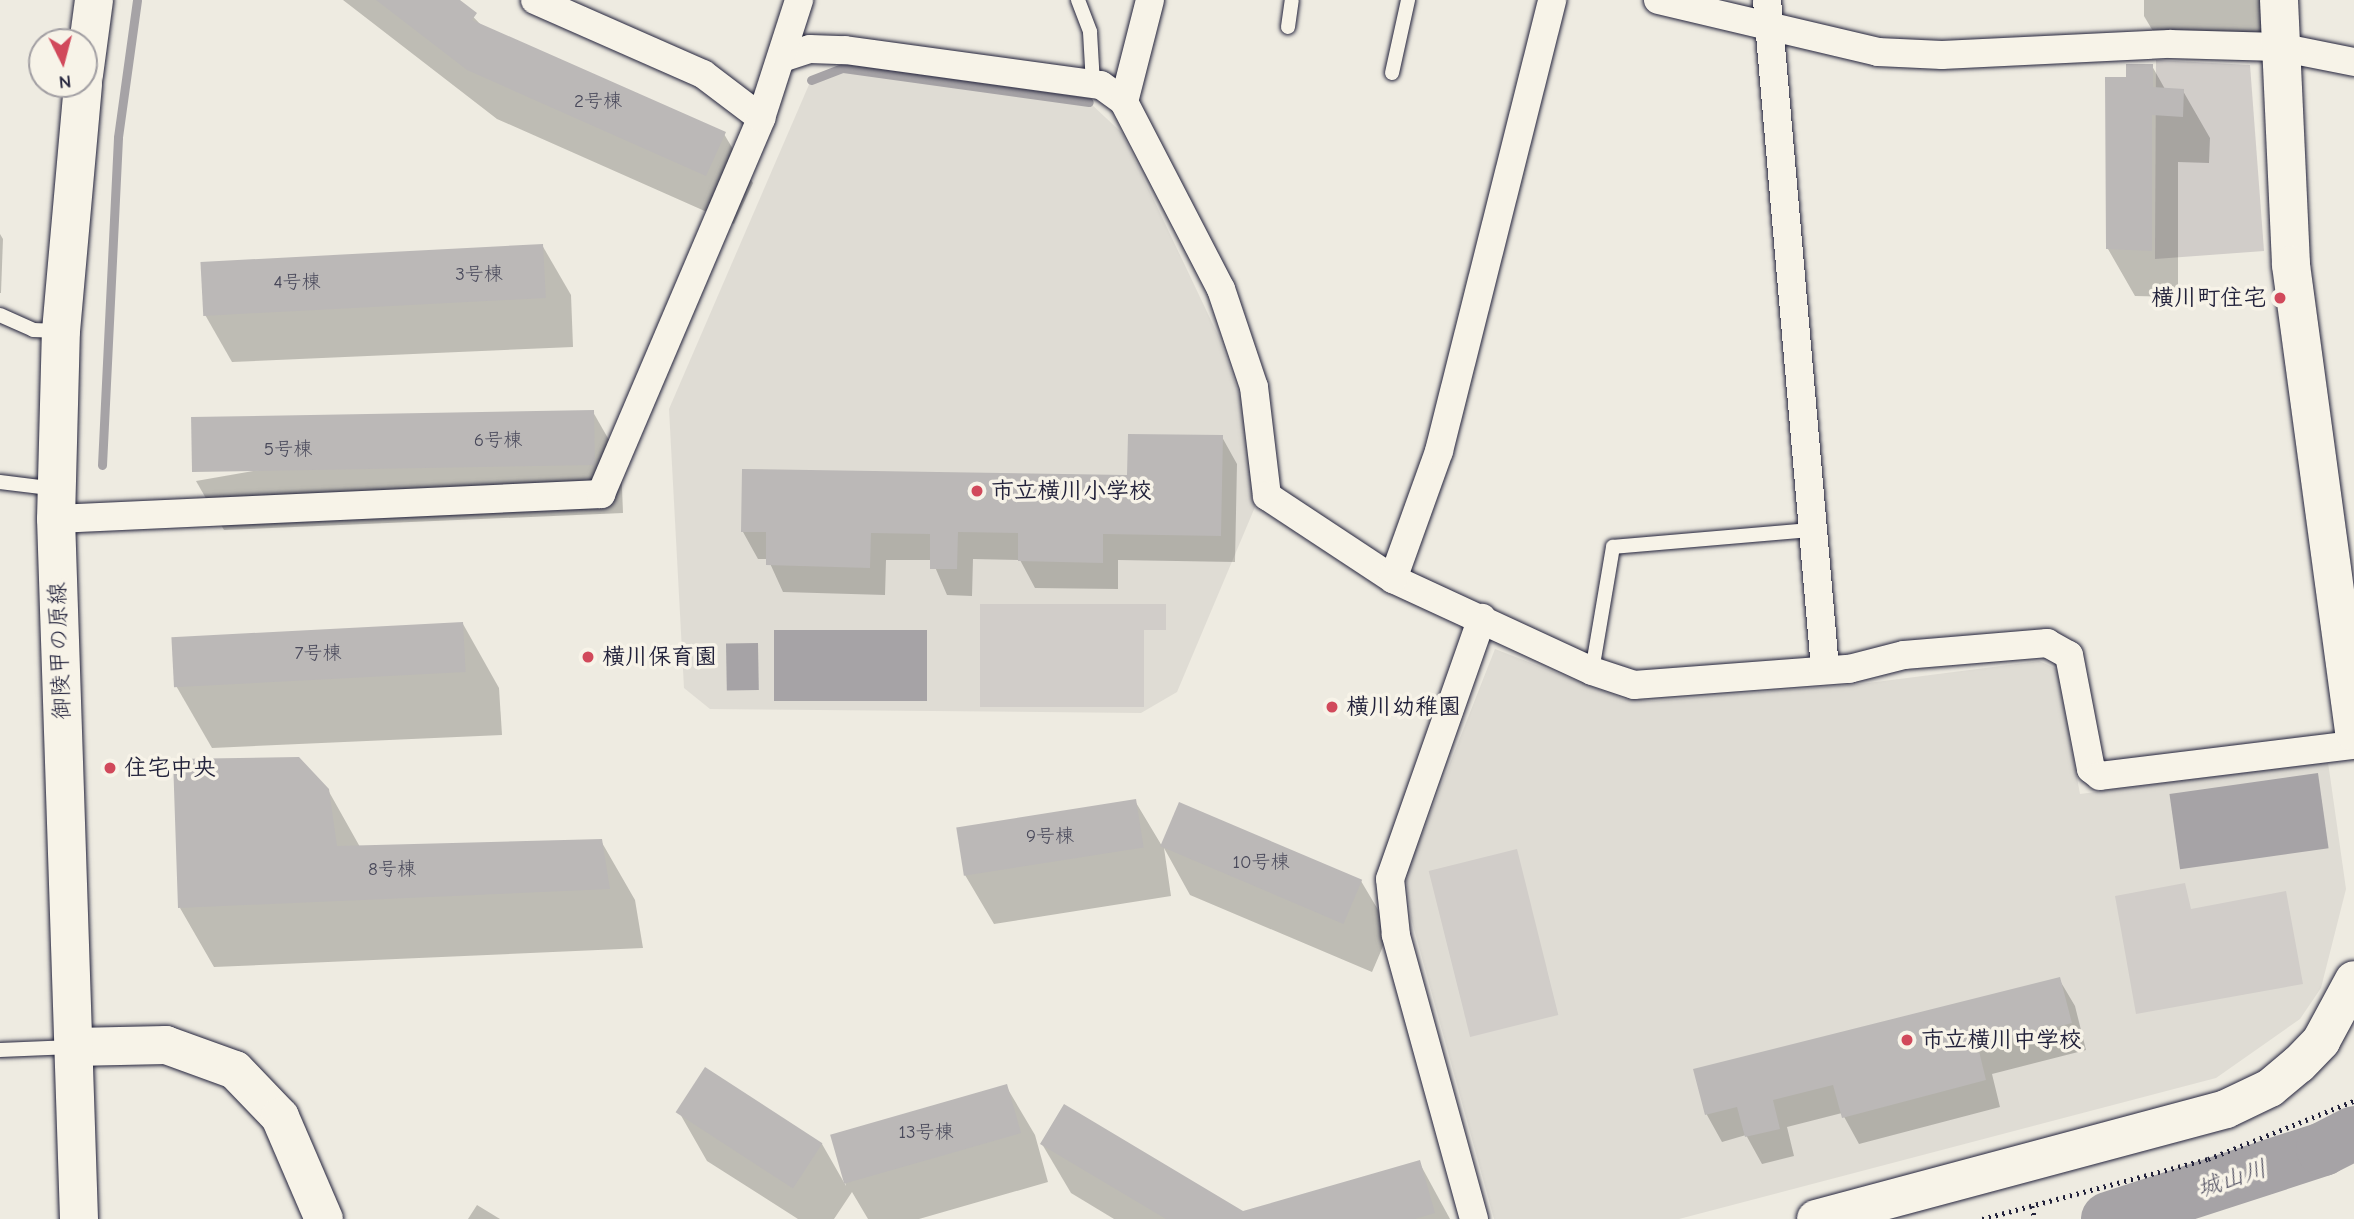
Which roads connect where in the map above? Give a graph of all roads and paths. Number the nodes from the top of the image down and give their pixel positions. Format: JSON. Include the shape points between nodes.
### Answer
{"nodes":[{"id":1,"x":94,"y":0,"type":"edge"},
{"id":2,"x":799,"y":0,"type":"edge"},
{"id":3,"x":1079,"y":0,"type":"edge"},
{"id":4,"x":1150,"y":0,"type":"edge"},
{"id":5,"x":1292,"y":0,"type":"edge"},
{"id":6,"x":1408,"y":0,"type":"edge"},
{"id":7,"x":1552,"y":0,"type":"edge"},
{"id":8,"x":1658,"y":0,"type":"edge"},
{"id":9,"x":2279,"y":0,"type":"edge"},
{"id":10,"x":544,"y":2,"type":"edge"},
{"id":11,"x":1767,"y":13,"type":"edge"},
{"id":12,"x":1288,"y":27,"type":"dead end"},
{"id":13,"x":90,"y":28,"type":"edge"},
{"id":14,"x":2279,"y":47,"type":"junction"},
{"id":15,"x":782,"y":58,"type":"junction"},
{"id":16,"x":2354,"y":62,"type":"edge"},
{"id":17,"x":1392,"y":73,"type":"dead end"},
{"id":18,"x":1093,"y":83,"type":"junction"},
{"id":19,"x":82,"y":98,"type":"edge"},
{"id":20,"x":1124,"y":102,"type":"junction"},
{"id":21,"x":761,"y":118,"type":"junction"},
{"id":22,"x":0,"y":316,"type":"edge"},
{"id":23,"x":61,"y":331,"type":"junction"},
{"id":24,"x":0,"y":482,"type":"edge"},
{"id":25,"x":56,"y":504,"type":"junction"},
{"id":26,"x":1812,"y":530,"type":"junction"},
{"id":27,"x":1393,"y":579,"type":"junction"},
{"id":28,"x":1482,"y":618,"type":"junction"},
{"id":29,"x":2349,"y":659,"type":"edge"},
{"id":30,"x":1825,"y":668,"type":"junction"},
{"id":31,"x":1592,"y":671,"type":"junction"},
{"id":32,"x":2354,"y":732,"type":"edge"},
{"id":33,"x":2354,"y":745,"type":"edge"},
{"id":34,"x":2354,"y":980,"type":"edge"},
{"id":35,"x":74,"y":1047,"type":"junction"},
{"id":36,"x":0,"y":1050,"type":"edge"},
{"id":37,"x":2354,"y":1101,"type":"edge"},
{"id":38,"x":2267,"y":1130,"type":"dead end"},
{"id":39,"x":2271,"y":1138,"type":"junction"},
{"id":40,"x":2206,"y":1151,"type":"dead end"},
{"id":41,"x":2208,"y":1159,"type":"junction"},
{"id":42,"x":2032,"y":1206,"type":"junction"},
{"id":43,"x":79,"y":1219,"type":"edge"},
{"id":44,"x":324,"y":1219,"type":"edge"},
{"id":45,"x":1474,"y":1219,"type":"edge"},
{"id":46,"x":1816,"y":1219,"type":"edge"},
{"id":47,"x":1982,"y":1219,"type":"edge"},
{"id":48,"x":2035,"y":1219,"type":"edge"}],
"edges":[{"from":1,"to":13,"type":"street"},
{"from":2,"to":15,"type":"street"},
{"from":3,"to":18,"type":"lane","via":[[1090,32]]},
{"from":4,"to":20,"type":"street"},
{"from":5,"to":12,"type":"lane"},
{"from":6,"to":17,"type":"lane"},
{"from":7,"to":27,"type":"street","via":[[1439,451]]},
{"from":8,"to":11,"type":"street"},
{"from":9,"to":14,"type":"street"},
{"from":10,"to":21,"type":"street","via":[[702,74]]},
{"from":11,"to":14,"type":"street","via":[[1878,52],[1942,55],[2112,43]]},
{"from":11,"to":26,"type":"street"},
{"from":14,"to":16,"type":"street"},
{"from":14,"to":29,"type":"street","via":[[2291,265]]},
{"from":15,"to":18,"type":"street","via":[[810,49],[845,50]]},
{"from":15,"to":21,"type":"street"},
{"from":18,"to":20,"type":"street"},
{"from":19,"to":23,"type":"street","name":"御陵甲の原線"},
{"from":20,"to":27,"type":"street","via":[[1220,289],[1254,387],[1267,496]]},
{"from":21,"to":25,"type":"street","via":[[601,494]]},
{"from":22,"to":23,"type":"lane","via":[[33,330]]},
{"from":23,"to":25,"type":"street","name":"御陵甲の原線"},
{"from":24,"to":25,"type":"lane"},
{"from":25,"to":35,"type":"street","name":"御陵甲の原線"},
{"from":26,"to":30,"type":"street"},
{"from":26,"to":31,"type":"lane","via":[[1613,547]]},
{"from":27,"to":28,"type":"street"},
{"from":28,"to":31,"type":"street"},
{"from":28,"to":45,"type":"street","via":[[1390,879],[1396,935]]},
{"from":29,"to":32,"type":"street"},
{"from":30,"to":31,"type":"street","via":[[1634,685]]},
{"from":30,"to":33,"type":"street","via":[[2047,643],[2069,655],[2091,768],[2100,776]]},
{"from":34,"to":46,"type":"street","via":[[2338,1014],[2299,1063],[2270,1088],[2226,1109]]},
{"from":35,"to":36,"type":"lane"},
{"from":35,"to":43,"type":"street","name":"御陵甲の原線"},
{"from":35,"to":44,"type":"street","via":[[166,1045],[235,1070],[280,1117]]},
{"from":37,"to":39,"type":"path"},
{"from":38,"to":39,"type":"path"},
{"from":39,"to":41,"type":"path"},
{"from":40,"to":41,"type":"path"},
{"from":41,"to":42,"type":"path"},
{"from":42,"to":47,"type":"path"},
{"from":42,"to":48,"type":"path"}]}
